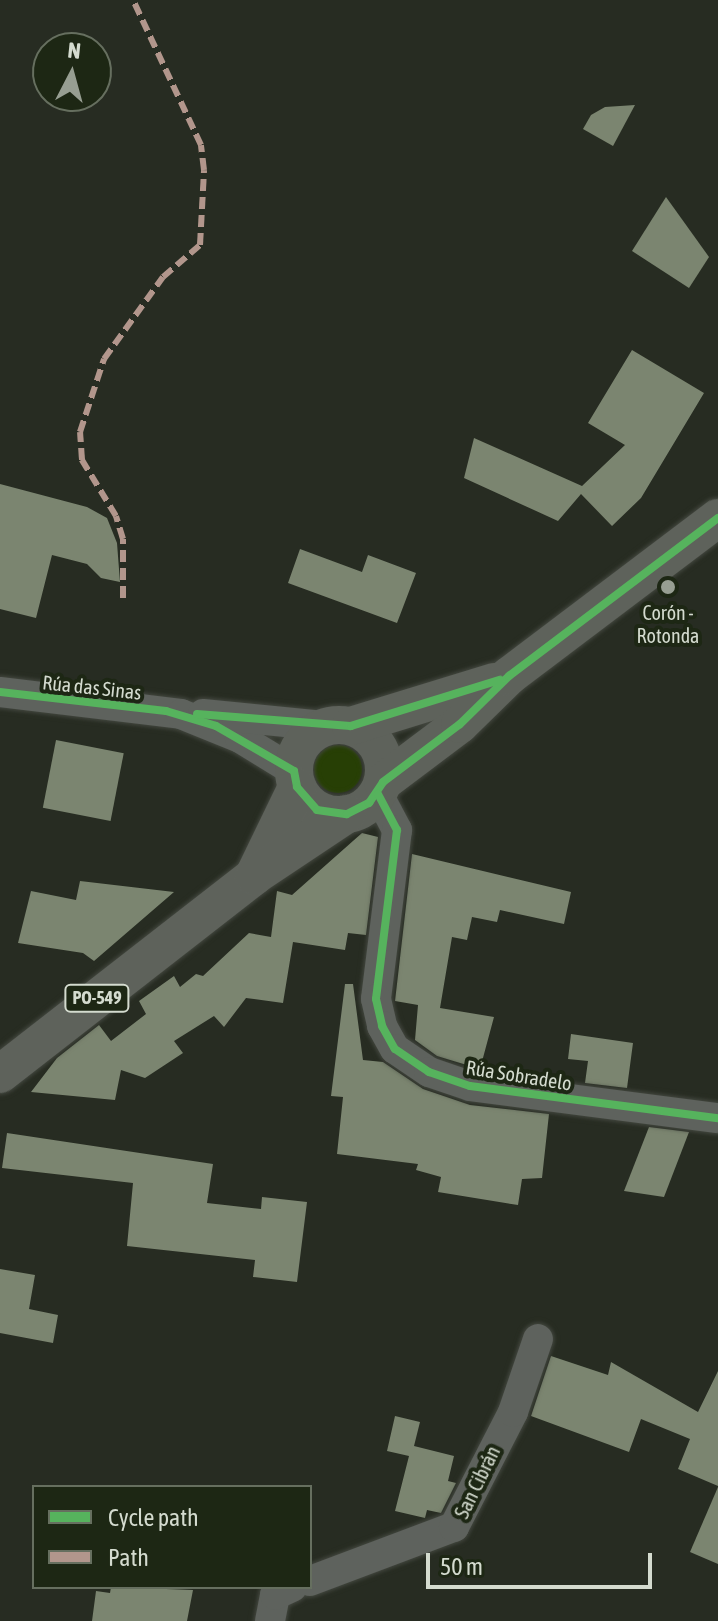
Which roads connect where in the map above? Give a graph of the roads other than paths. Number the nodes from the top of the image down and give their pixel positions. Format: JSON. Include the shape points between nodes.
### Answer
{"nodes":[{"id":1,"x":718,"y":518,"type":"edge"},
{"id":2,"x":509,"y":676,"type":"junction"},
{"id":3,"x":0,"y":692,"type":"edge"},
{"id":4,"x":181,"y":714,"type":"junction"},
{"id":5,"x":339,"y":726,"type":"junction"},
{"id":6,"x":295,"y":779,"type":"junction"},
{"id":7,"x":369,"y":796,"type":"junction"},
{"id":8,"x":254,"y":876,"type":"junction"},
{"id":9,"x":0,"y":1074,"type":"edge"},
{"id":10,"x":718,"y":1118,"type":"edge"},
{"id":11,"x":538,"y":1339,"type":"dead end"},
{"id":12,"x":312,"y":1580,"type":"edge"},
{"id":13,"x":288,"y":1589,"type":"edge"},
{"id":14,"x":270,"y":1621,"type":"edge"}],
"edges":[{"from":1,"to":2,"type":"main road","number":"PO-549"},
{"from":2,"to":5,"type":"main road","number":"PO-549","via":[[413,711]]},
{"from":2,"to":7,"type":"main road","number":"PO-549","via":[[460,724]]},
{"from":3,"to":4,"type":"street","name":"Rúa das Sinas"},
{"from":4,"to":5,"type":"street","name":"Rúa das Sinas"},
{"from":4,"to":6,"type":"street","name":"Rúa das Sinas","via":[[240,738]]},
{"from":5,"to":6,"type":"main road","number":"PO-549","via":[[303,746]]},
{"from":5,"to":7,"type":"main road","via":[[374,741],[384,768]]},
{"from":6,"to":7,"type":"main road","via":[[317,810]]},
{"from":6,"to":8,"type":"main road","number":"PO-549"},
{"from":7,"to":8,"type":"main road","number":"PO-549"},
{"from":7,"to":10,"type":"street","name":"Rúa Sobradelo","via":[[397,830],[376,999],[395,1049],[429,1072],[470,1086]]},
{"from":8,"to":9,"type":"main road","number":"PO-549"},
{"from":11,"to":12,"type":"street","name":"San Cibrán","via":[[513,1412],[454,1527]]},
{"from":13,"to":14,"type":"street","via":[[275,1595]]}]}
